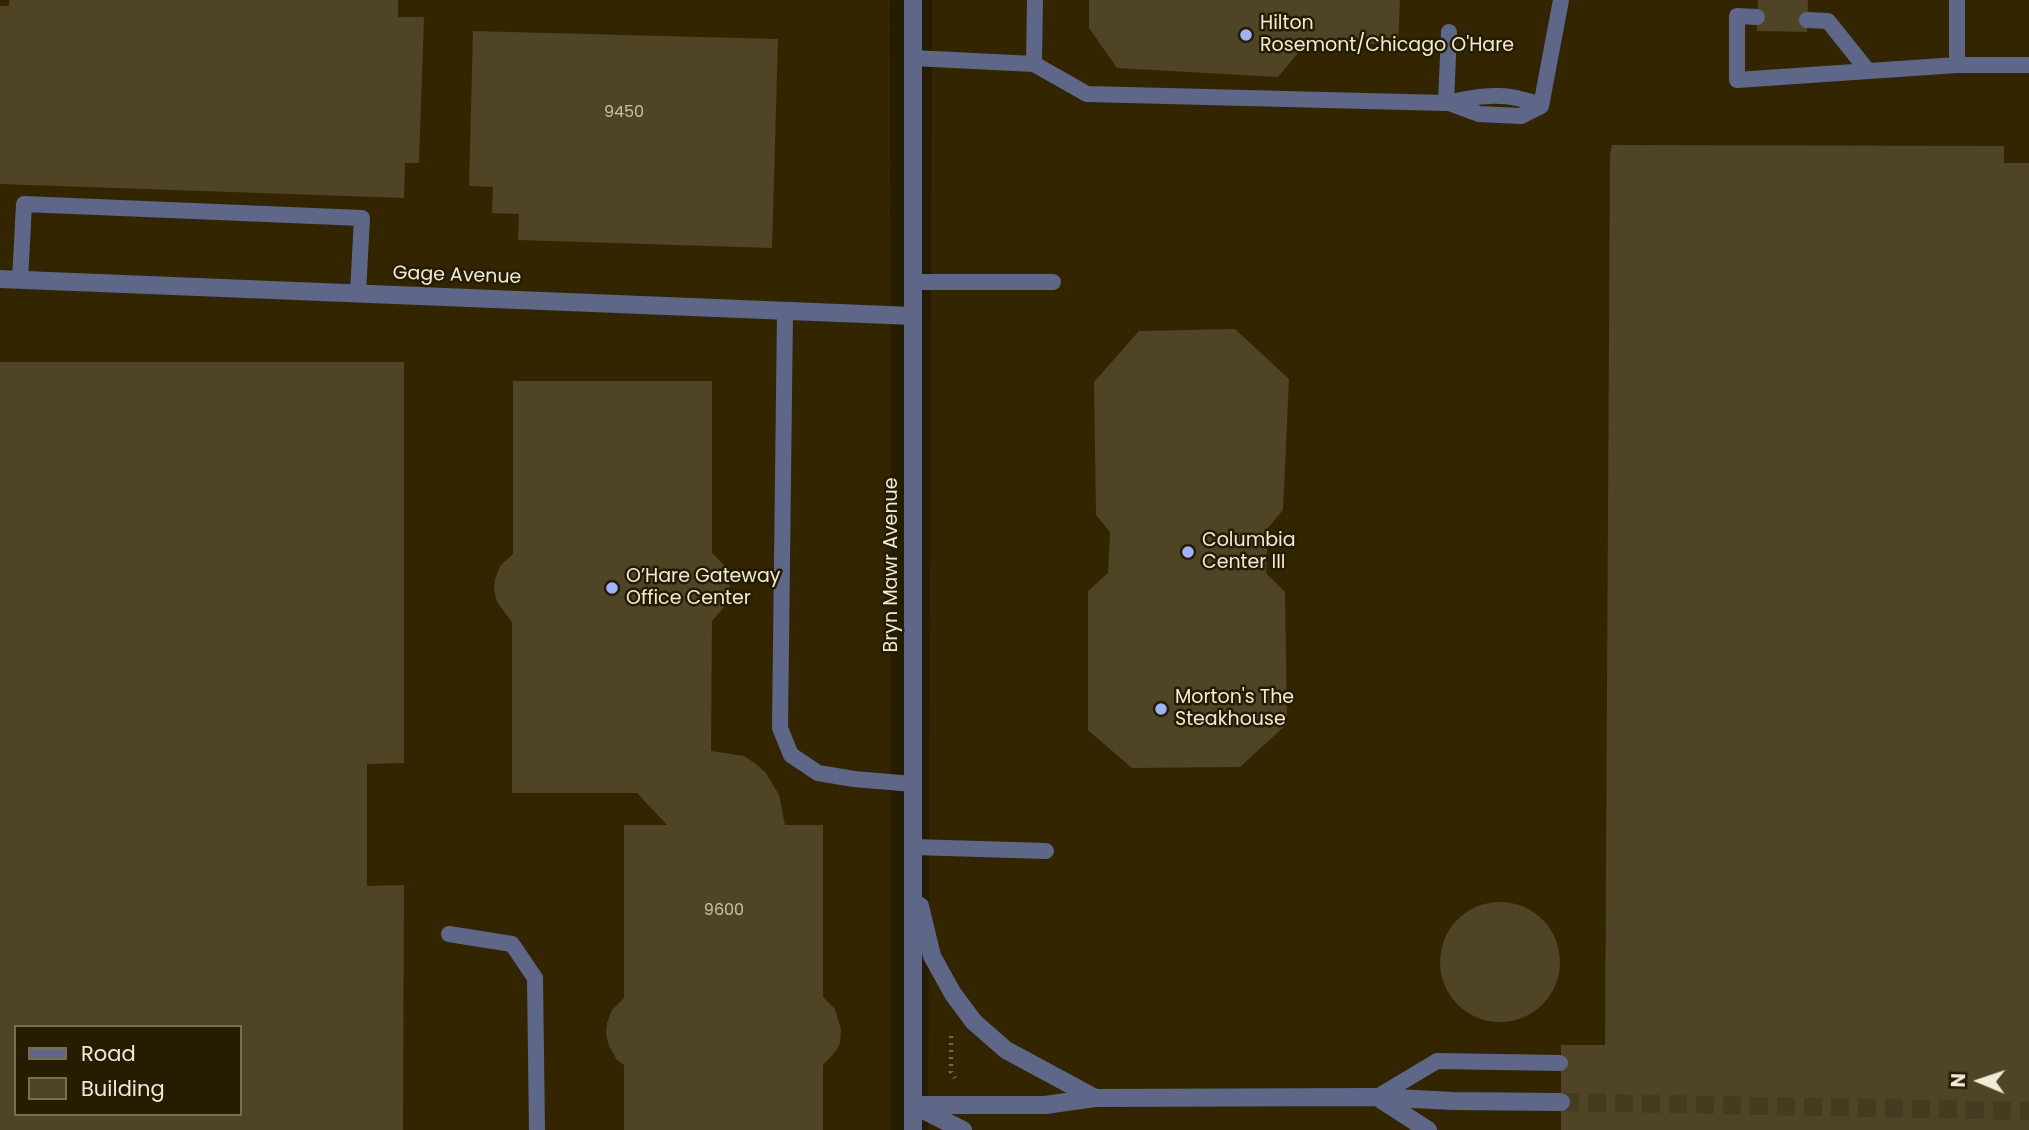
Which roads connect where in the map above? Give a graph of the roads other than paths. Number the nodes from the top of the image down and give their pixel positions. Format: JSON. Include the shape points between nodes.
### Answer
{"nodes":[{"id":1,"x":913,"y":0,"type":"edge"},
{"id":2,"x":1035,"y":0,"type":"edge"},
{"id":3,"x":1561,"y":0,"type":"edge"},
{"id":4,"x":1957,"y":0,"type":"edge"},
{"id":5,"x":1757,"y":17,"type":"dead end"},
{"id":6,"x":1807,"y":20,"type":"dead end"},
{"id":7,"x":1449,"y":33,"type":"dead end"},
{"id":8,"x":913,"y":58,"type":"junction"},
{"id":9,"x":1034,"y":65,"type":"junction"},
{"id":10,"x":1957,"y":65,"type":"junction"},
{"id":11,"x":2029,"y":65,"type":"edge"},
{"id":12,"x":1868,"y":71,"type":"junction"},
{"id":13,"x":1446,"y":103,"type":"junction"},
{"id":14,"x":0,"y":279,"type":"edge"},
{"id":15,"x":20,"y":280,"type":"junction"},
{"id":16,"x":913,"y":282,"type":"junction"},
{"id":17,"x":1053,"y":282,"type":"dead end"},
{"id":18,"x":358,"y":293,"type":"junction"},
{"id":19,"x":785,"y":311,"type":"junction"},
{"id":20,"x":913,"y":316,"type":"junction"},
{"id":21,"x":913,"y":784,"type":"junction"},
{"id":22,"x":913,"y":847,"type":"junction"},
{"id":23,"x":1046,"y":851,"type":"dead end"},
{"id":24,"x":912,"y":875,"type":"junction"},
{"id":25,"x":449,"y":933,"type":"dead end"},
{"id":26,"x":1560,"y":1063,"type":"dead end"},
{"id":27,"x":1377,"y":1097,"type":"junction"},
{"id":28,"x":1095,"y":1098,"type":"junction"},
{"id":29,"x":1561,"y":1102,"type":"tunnel mouth"},
{"id":30,"x":913,"y":1105,"type":"junction"},
{"id":31,"x":537,"y":1130,"type":"edge"},
{"id":32,"x":913,"y":1130,"type":"edge"},
{"id":33,"x":962,"y":1130,"type":"edge"},
{"id":34,"x":1428,"y":1130,"type":"edge"}],
"edges":[{"from":1,"to":8,"type":"street","name":"Bryn Mawr Avenue"},
{"from":2,"to":9,"type":"lane"},
{"from":3,"to":13,"type":"lane","via":[[1541,106],[1522,98],[1480,95]]},
{"from":4,"to":10,"type":"lane"},
{"from":5,"to":12,"type":"lane","via":[[1737,16],[1737,80]]},
{"from":6,"to":12,"type":"lane","via":[[1828,21]]},
{"from":7,"to":13,"type":"lane"},
{"from":8,"to":9,"type":"lane"},
{"from":8,"to":16,"type":"street","name":"Bryn Mawr Avenue"},
{"from":9,"to":13,"type":"lane","via":[[1087,94]]},
{"from":10,"to":11,"type":"lane"},
{"from":10,"to":12,"type":"lane"},
{"from":14,"to":15,"type":"street","name":"Gage Avenue"},
{"from":15,"to":18,"type":"street","name":"Gage Avenue"},
{"from":15,"to":18,"type":"lane","via":[[24,204],[362,218]]},
{"from":16,"to":17,"type":"lane"},
{"from":16,"to":20,"type":"street","name":"Bryn Mawr Avenue"},
{"from":18,"to":19,"type":"street","name":"Gage Avenue"},
{"from":19,"to":20,"type":"street","name":"Gage Avenue"},
{"from":19,"to":21,"type":"lane","via":[[780,728],[791,755],[818,773]]},
{"from":20,"to":21,"type":"street","name":"Bryn Mawr Avenue"},
{"from":21,"to":22,"type":"street","name":"Bryn Mawr Avenue"},
{"from":22,"to":23,"type":"lane"},
{"from":22,"to":24,"type":"street","name":"Bryn Mawr Avenue"},
{"from":24,"to":28,"type":"street","via":[[932,956],[974,1022],[1006,1049]]},
{"from":24,"to":30,"type":"street","name":"Bryn Mawr Avenue"},
{"from":25,"to":31,"type":"lane","via":[[512,944],[535,978]]},
{"from":26,"to":27,"type":"lane","via":[[1437,1061]]},
{"from":27,"to":28,"type":"street"},
{"from":27,"to":29,"type":"street"},
{"from":27,"to":34,"type":"street"},
{"from":28,"to":30,"type":"street","via":[[1045,1105]]},
{"from":30,"to":32,"type":"street","name":"Bryn Mawr Avenue"},
{"from":30,"to":33,"type":"street"}]}
